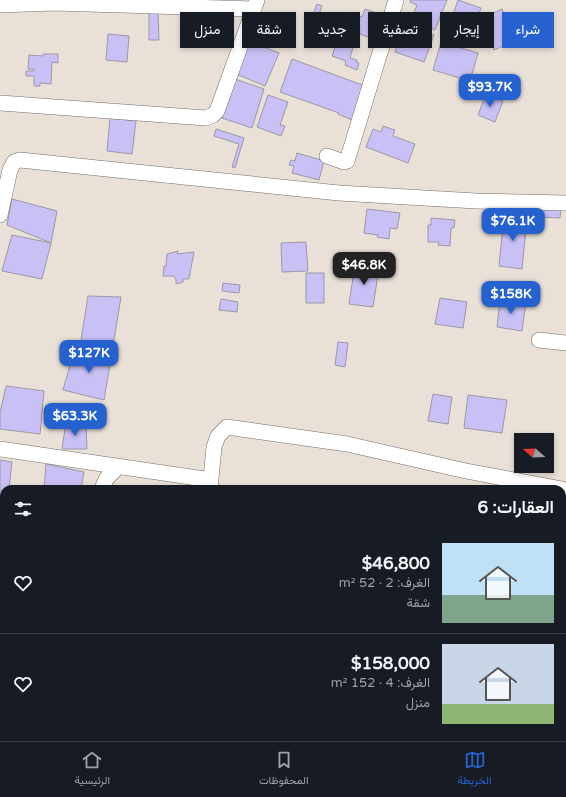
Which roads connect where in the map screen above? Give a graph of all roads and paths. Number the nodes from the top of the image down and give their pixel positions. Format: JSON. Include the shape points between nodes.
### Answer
{"nodes":[{"id":1,"x":396,"y":0,"type":"edge"},
{"id":2,"x":0,"y":5,"type":"edge"},
{"id":3,"x":255,"y":5,"type":"edge"},
{"id":4,"x":0,"y":103,"type":"edge"},
{"id":5,"x":327,"y":156,"type":"dead end"},
{"id":6,"x":566,"y":202,"type":"edge"},
{"id":7,"x":0,"y":215,"type":"edge"},
{"id":8,"x":539,"y":340,"type":"dead end"},
{"id":9,"x":566,"y":343,"type":"edge"},
{"id":10,"x":0,"y":450,"type":"edge"},
{"id":11,"x":118,"y":467,"type":"junction"},
{"id":12,"x":104,"y":485,"type":"edge"},
{"id":13,"x":210,"y":485,"type":"edge"},
{"id":14,"x":541,"y":485,"type":"edge"}],
"edges":[{"from":1,"to":5,"type":"street","via":[[346,161]]},
{"from":2,"to":3,"type":"street"},
{"from":3,"to":4,"type":"street","via":[[217,111],[206,118]]},
{"from":6,"to":7,"type":"street","via":[[476,201],[339,192],[20,160],[14,162],[10,170]]},
{"from":8,"to":9,"type":"street"},
{"from":10,"to":11,"type":"street"},
{"from":11,"to":12,"type":"street"},
{"from":11,"to":13,"type":"street"},
{"from":13,"to":14,"type":"street","via":[[214,447],[218,436],[227,427],[347,444]]}]}
